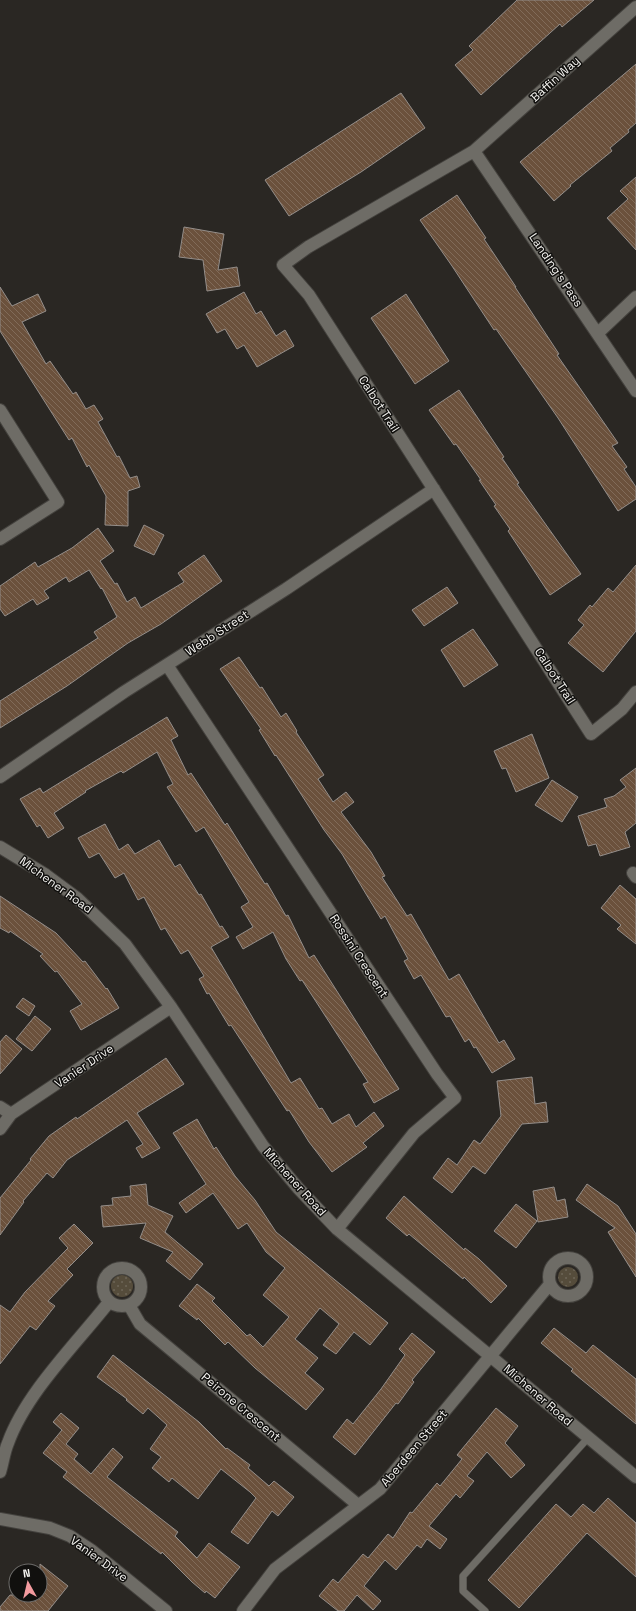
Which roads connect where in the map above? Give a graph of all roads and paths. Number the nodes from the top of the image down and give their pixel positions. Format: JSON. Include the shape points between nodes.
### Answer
{"nodes":[{"id":1,"x":636,"y":7,"type":"edge"},
{"id":2,"x":474,"y":151,"type":"junction"},
{"id":3,"x":636,"y":297,"type":"edge"},
{"id":4,"x":598,"y":333,"type":"junction"},
{"id":5,"x":636,"y":391,"type":"edge"},
{"id":6,"x":0,"y":410,"type":"edge"},
{"id":7,"x":434,"y":489,"type":"junction"},
{"id":8,"x":0,"y":538,"type":"edge"},
{"id":9,"x":167,"y":665,"type":"junction"},
{"id":10,"x":636,"y":692,"type":"edge"},
{"id":11,"x":0,"y":777,"type":"edge"},
{"id":12,"x":0,"y":847,"type":"edge"},
{"id":13,"x":171,"y":1007,"type":"junction"},
{"id":14,"x":0,"y":1107,"type":"edge"},
{"id":15,"x":10,"y":1114,"type":"junction"},
{"id":16,"x":0,"y":1129,"type":"edge"},
{"id":17,"x":337,"y":1229,"type":"junction"},
{"id":18,"x":550,"y":1284,"type":"dead end"},
{"id":19,"x":109,"y":1302,"type":"junction"},
{"id":20,"x":129,"y":1305,"type":"junction"},
{"id":21,"x":491,"y":1355,"type":"junction"},
{"id":22,"x":588,"y":1438,"type":"junction"},
{"id":23,"x":0,"y":1472,"type":"edge"},
{"id":24,"x":636,"y":1477,"type":"edge"},
{"id":25,"x":358,"y":1505,"type":"junction"},
{"id":26,"x":0,"y":1518,"type":"edge"},
{"id":27,"x":166,"y":1611,"type":"edge"},
{"id":28,"x":244,"y":1611,"type":"edge"},
{"id":29,"x":485,"y":1611,"type":"edge"}],
"edges":[{"from":1,"to":2,"type":"street","name":"Baffin Way"},
{"from":2,"to":4,"type":"street","name":"Landing's Pass"},
{"from":2,"to":7,"type":"street","name":"Calbot Trail","via":[[308,247],[283,265],[309,295]]},
{"from":3,"to":4,"type":"street"},
{"from":4,"to":5,"type":"street","name":"Landing's Pass"},
{"from":6,"to":8,"type":"street","via":[[58,502]]},
{"from":7,"to":9,"type":"street","name":"Webb Street","via":[[286,589]]},
{"from":7,"to":10,"type":"street","name":"Calbot Trail","via":[[591,734],[622,709]]},
{"from":9,"to":11,"type":"street","name":"Webb Street"},
{"from":9,"to":17,"type":"street","name":"Rossini Crescent","via":[[455,1098],[414,1133]]},
{"from":12,"to":13,"type":"street","name":"Michener Road","via":[[46,875],[104,922],[143,966]]},
{"from":13,"to":15,"type":"street","name":"Vanier Drive"},
{"from":13,"to":17,"type":"street","name":"Michener Road","via":[[263,1146]]},
{"from":14,"to":15,"type":"street"},
{"from":15,"to":16,"type":"street","name":"Vanier Drive"},
{"from":17,"to":21,"type":"street","name":"Michener Road"},
{"from":18,"to":21,"type":"street","name":"Aberdeen Street"},
{"from":19,"to":20,"type":"street","via":[[119,1307]]},
{"from":19,"to":20,"type":"street","via":[[102,1292],[104,1280],[112,1270],[124,1268],[135,1274],[141,1285],[138,1297]]},
{"from":19,"to":23,"type":"street","via":[[31,1400],[8,1443]]},
{"from":20,"to":25,"type":"street","name":"Peirone Crescent","via":[[140,1324]]},
{"from":21,"to":22,"type":"street","name":"Michener Road"},
{"from":21,"to":25,"type":"street","name":"Aberdeen Street","via":[[380,1489]]},
{"from":22,"to":24,"type":"street","name":"Michener Road"},
{"from":22,"to":29,"type":"lane","via":[[463,1576],[463,1591]]},
{"from":25,"to":28,"type":"street","name":"Aberdeen Street","via":[[275,1569]]},
{"from":26,"to":27,"type":"street","name":"Vanier Drive","via":[[50,1528],[70,1536]]}]}
